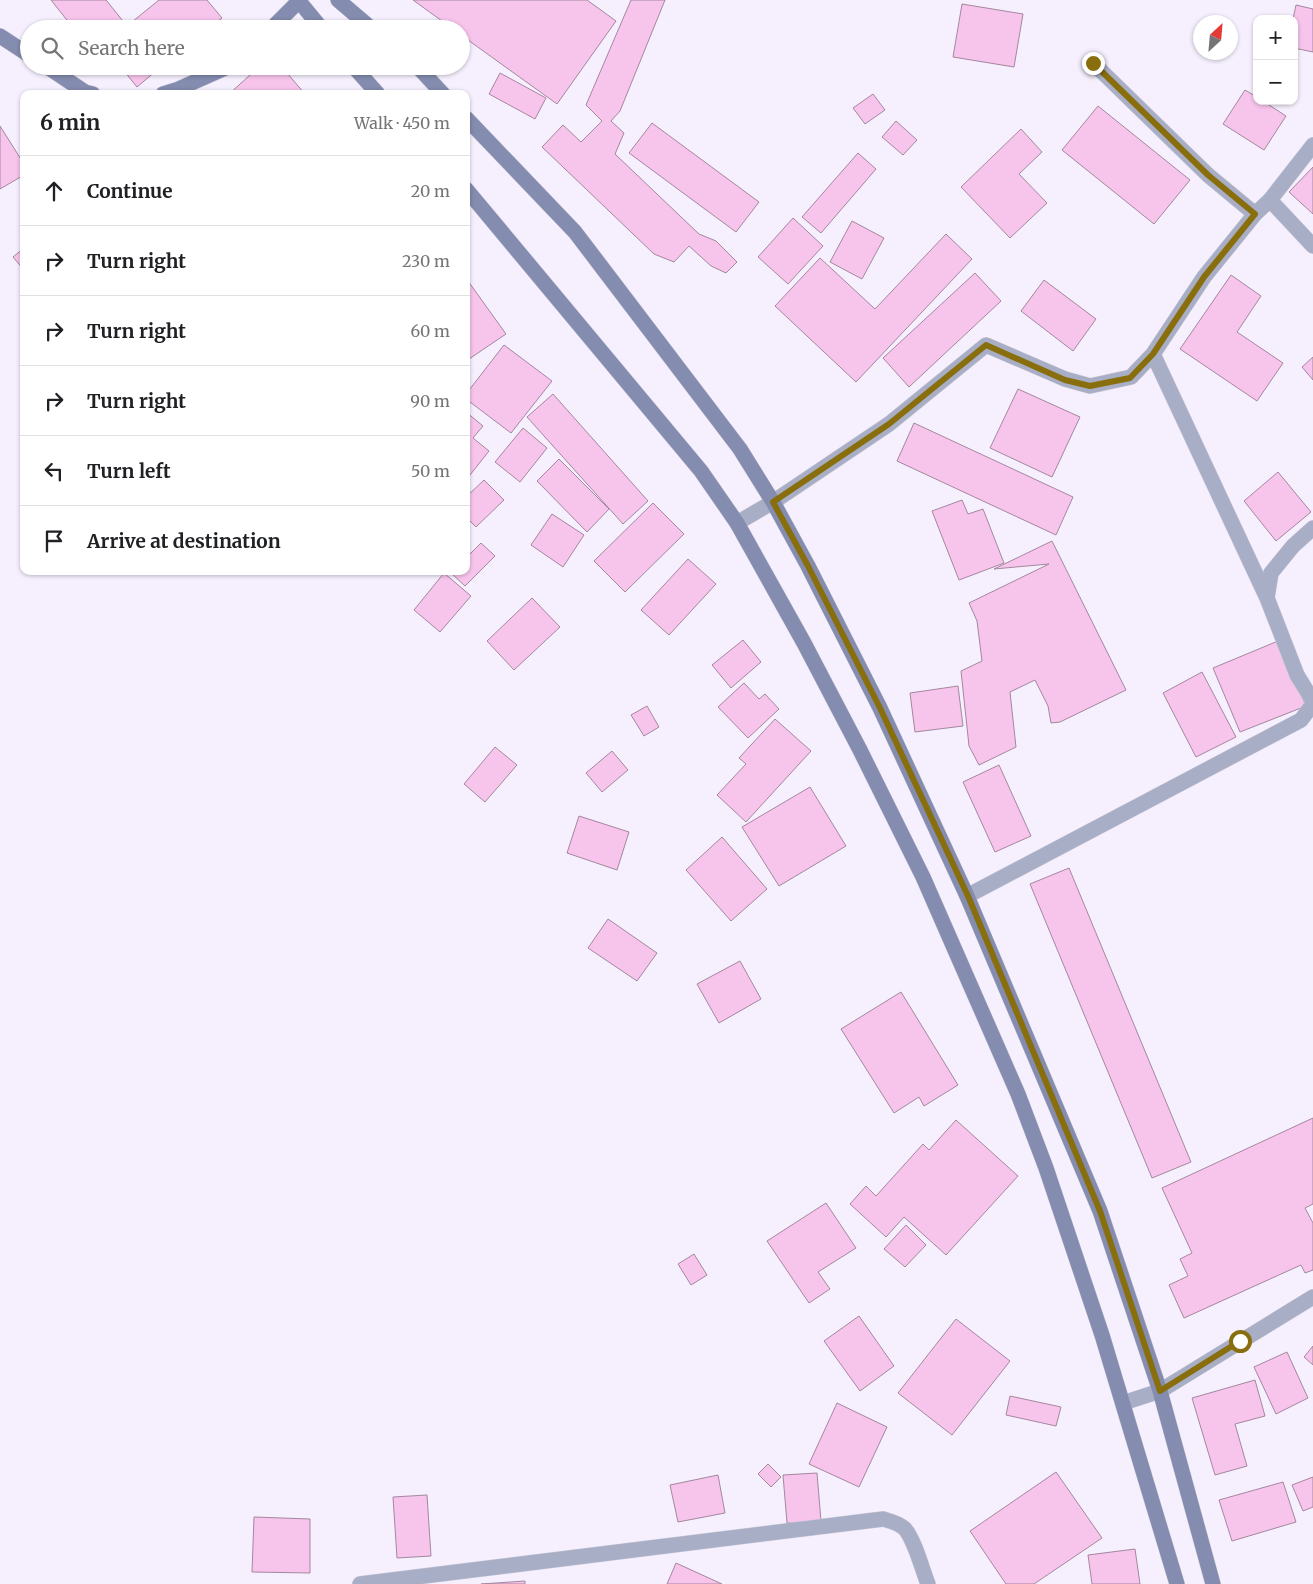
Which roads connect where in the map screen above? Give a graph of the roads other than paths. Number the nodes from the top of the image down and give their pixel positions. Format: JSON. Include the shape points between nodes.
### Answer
{"nodes":[{"id":1,"x":299,"y":0,"type":"edge"},
{"id":2,"x":338,"y":0,"type":"edge"},
{"id":3,"x":280,"y":20,"type":"edge"},
{"id":4,"x":315,"y":20,"type":"edge"},
{"id":5,"x":361,"y":20,"type":"edge"},
{"id":6,"x":0,"y":36,"type":"edge"},
{"id":7,"x":20,"y":49,"type":"edge"},
{"id":8,"x":1093,"y":63,"type":"dead end"},
{"id":9,"x":60,"y":75,"type":"edge"},
{"id":10,"x":210,"y":75,"type":"edge"},
{"id":11,"x":361,"y":75,"type":"edge"},
{"id":12,"x":425,"y":75,"type":"edge"},
{"id":13,"x":83,"y":90,"type":"edge"},
{"id":14,"x":176,"y":90,"type":"edge"},
{"id":15,"x":374,"y":90,"type":"edge"},
{"id":16,"x":439,"y":90,"type":"edge"},
{"id":17,"x":470,"y":122,"type":"edge"},
{"id":18,"x":1313,"y":145,"type":"edge"},
{"id":19,"x":470,"y":193,"type":"edge"},
{"id":20,"x":1270,"y":200,"type":"junction"},
{"id":21,"x":1255,"y":214,"type":"junction"},
{"id":22,"x":1313,"y":246,"type":"edge"},
{"id":23,"x":1153,"y":354,"type":"junction"},
{"id":24,"x":773,"y":502,"type":"junction"},
{"id":25,"x":737,"y":523,"type":"junction"},
{"id":26,"x":1313,"y":528,"type":"edge"},
{"id":27,"x":1267,"y":598,"type":"junction"},
{"id":28,"x":1313,"y":703,"type":"edge"},
{"id":29,"x":968,"y":896,"type":"junction"},
{"id":30,"x":1313,"y":1297,"type":"edge"},
{"id":31,"x":1160,"y":1391,"type":"junction"},
{"id":32,"x":1123,"y":1403,"type":"junction"},
{"id":33,"x":360,"y":1584,"type":"edge"},
{"id":34,"x":928,"y":1584,"type":"edge"},
{"id":35,"x":1177,"y":1584,"type":"edge"},
{"id":36,"x":1213,"y":1584,"type":"edge"}],
"edges":[{"from":1,"to":3,"type":"main road"},
{"from":1,"to":4,"type":"main road"},
{"from":2,"to":5,"type":"main road"},
{"from":6,"to":7,"type":"main road"},
{"from":8,"to":21,"type":"street","via":[[1208,175]]},
{"from":9,"to":13,"type":"main road"},
{"from":10,"to":14,"type":"main road"},
{"from":11,"to":15,"type":"main road"},
{"from":12,"to":16,"type":"main road"},
{"from":17,"to":24,"type":"main road","via":[[575,232],[740,449]]},
{"from":18,"to":20,"type":"street"},
{"from":19,"to":25,"type":"main road","via":[[701,472]]},
{"from":20,"to":21,"type":"street"},
{"from":20,"to":22,"type":"street"},
{"from":21,"to":23,"type":"street","via":[[1204,277]]},
{"from":23,"to":24,"type":"street","via":[[1130,378],[1090,386],[1065,380],[986,345],[889,424]]},
{"from":23,"to":27,"type":"street"},
{"from":24,"to":25,"type":"street"},
{"from":24,"to":29,"type":"main road","via":[[880,708]]},
{"from":25,"to":32,"type":"main road","via":[[860,750],[923,877],[967,976],[1046,1168]]},
{"from":26,"to":27,"type":"street","via":[[1271,573]]},
{"from":27,"to":28,"type":"street","via":[[1297,675]]},
{"from":28,"to":29,"type":"street","via":[[1300,720]]},
{"from":29,"to":31,"type":"main road","via":[[1100,1211]]},
{"from":30,"to":31,"type":"street"},
{"from":31,"to":32,"type":"street"},
{"from":31,"to":36,"type":"main road"},
{"from":32,"to":35,"type":"main road"},
{"from":33,"to":34,"type":"street","via":[[883,1519],[904,1529]]}]}
